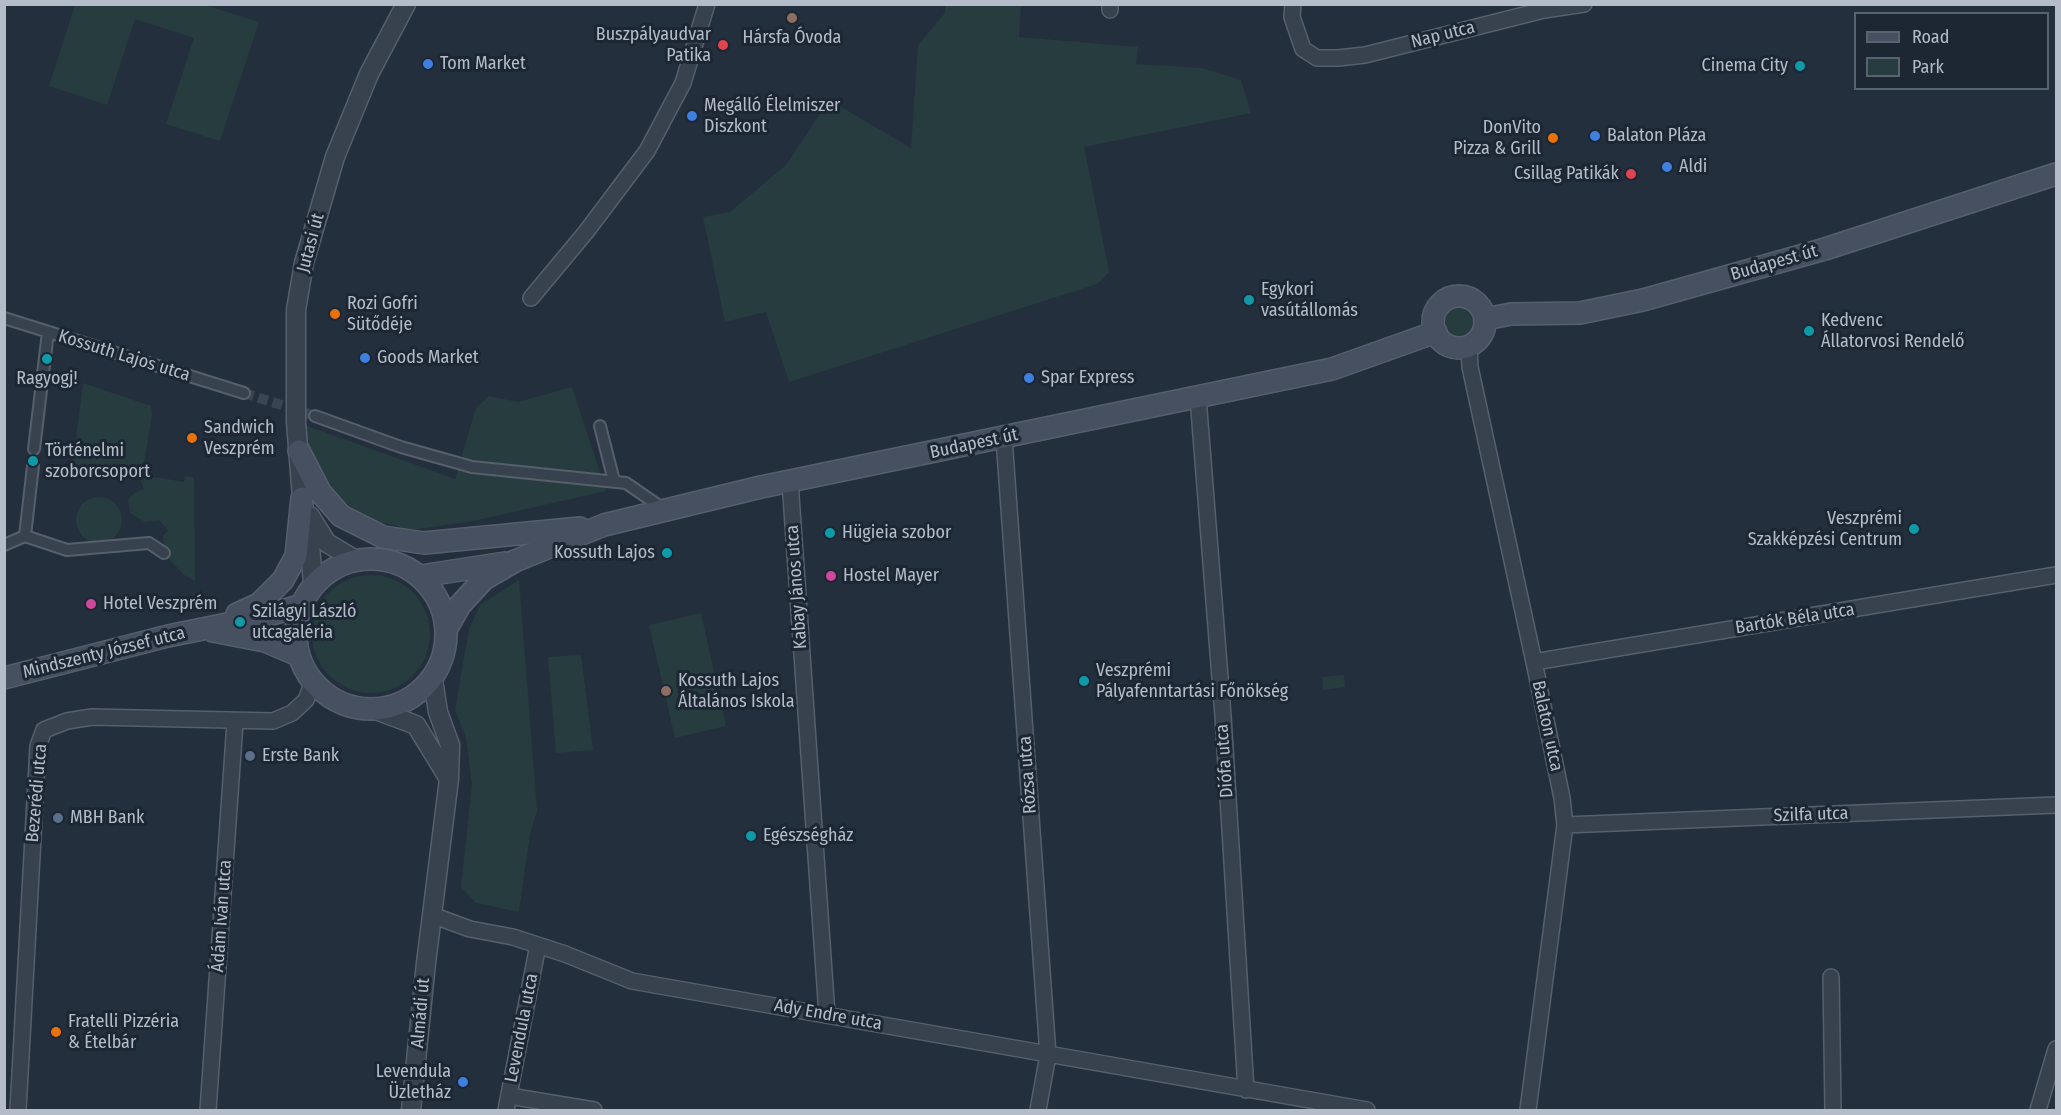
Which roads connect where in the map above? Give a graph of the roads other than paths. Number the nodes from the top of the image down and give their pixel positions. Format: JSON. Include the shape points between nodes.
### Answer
{"nodes":[{"id":1,"x":406,"y":4,"type":"edge"},
{"id":2,"x":707,"y":4,"type":"edge"},
{"id":3,"x":1293,"y":4,"type":"edge"},
{"id":4,"x":1584,"y":4,"type":"edge"},
{"id":5,"x":1545,"y":7,"type":"edge"},
{"id":6,"x":2056,"y":174,"type":"edge"},
{"id":7,"x":531,"y":298,"type":"dead end"},
{"id":8,"x":4,"y":318,"type":"edge"},
{"id":9,"x":1485,"y":319,"type":"junction"},
{"id":10,"x":48,"y":332,"type":"junction"},
{"id":11,"x":1436,"y":332,"type":"junction"},
{"id":12,"x":1469,"y":346,"type":"junction"},
{"id":13,"x":244,"y":393,"type":"tunnel mouth"},
{"id":14,"x":1198,"y":397,"type":"junction"},
{"id":15,"x":315,"y":416,"type":"tunnel mouth"},
{"id":16,"x":600,"y":426,"type":"dead end"},
{"id":17,"x":1004,"y":438,"type":"junction"},
{"id":18,"x":34,"y":449,"type":"dead end"},
{"id":19,"x":299,"y":451,"type":"junction"},
{"id":20,"x":33,"y":465,"type":"dead end"},
{"id":21,"x":614,"y":481,"type":"junction"},
{"id":22,"x":790,"y":482,"type":"junction"},
{"id":23,"x":302,"y":498,"type":"junction"},
{"id":24,"x":665,"y":510,"type":"junction"},
{"id":25,"x":604,"y":525,"type":"junction"},
{"id":26,"x":25,"y":536,"type":"junction"},
{"id":27,"x":4,"y":545,"type":"edge"},
{"id":28,"x":164,"y":553,"type":"dead end"},
{"id":29,"x":354,"y":560,"type":"junction"},
{"id":30,"x":514,"y":561,"type":"junction"},
{"id":31,"x":2056,"y":575,"type":"edge"},
{"id":32,"x":421,"y":576,"type":"junction"},
{"id":33,"x":313,"y":585,"type":"junction"},
{"id":34,"x":302,"y":605,"type":"junction"},
{"id":35,"x":447,"y":628,"type":"junction"},
{"id":36,"x":204,"y":630,"type":"junction"},
{"id":37,"x":298,"y":655,"type":"junction"},
{"id":38,"x":1534,"y":662,"type":"junction"},
{"id":39,"x":4,"y":678,"type":"edge"},
{"id":40,"x":433,"y":680,"type":"junction"},
{"id":41,"x":313,"y":681,"type":"junction"},
{"id":42,"x":373,"y":709,"type":"junction"},
{"id":43,"x":235,"y":722,"type":"junction"},
{"id":44,"x":449,"y":779,"type":"junction"},
{"id":45,"x":2056,"y":805,"type":"edge"},
{"id":46,"x":1565,"y":825,"type":"junction"},
{"id":47,"x":432,"y":915,"type":"junction"},
{"id":48,"x":538,"y":945,"type":"junction"},
{"id":49,"x":1831,"y":977,"type":"dead end"},
{"id":50,"x":827,"y":1015,"type":"junction"},
{"id":51,"x":2056,"y":1049,"type":"edge"},
{"id":52,"x":1048,"y":1055,"type":"junction"},
{"id":53,"x":12,"y":1080,"type":"edge"},
{"id":54,"x":1246,"y":1090,"type":"junction"},
{"id":55,"x":507,"y":1103,"type":"edge"},
{"id":56,"x":1310,"y":1106,"type":"edge"},
{"id":57,"x":18,"y":1110,"type":"edge"},
{"id":58,"x":208,"y":1110,"type":"edge"},
{"id":59,"x":411,"y":1110,"type":"edge"},
{"id":60,"x":594,"y":1110,"type":"edge"},
{"id":61,"x":1038,"y":1110,"type":"edge"},
{"id":62,"x":1367,"y":1110,"type":"edge"},
{"id":63,"x":1528,"y":1110,"type":"edge"},
{"id":64,"x":1833,"y":1110,"type":"edge"},
{"id":65,"x":2038,"y":1110,"type":"edge"}],
"edges":[{"from":1,"to":19,"type":"street","name":"Jutasi út","via":[[369,74],[340,147],[304,263],[295,335]]},
{"from":2,"to":7,"type":"street","via":[[683,83],[647,151]]},
{"from":3,"to":5,"type":"street","name":"Nap utca","via":[[1292,17],[1302,49],[1317,58],[1365,55]]},
{"from":4,"to":5,"type":"street","name":"Nap utca"},
{"from":6,"to":9,"type":"main road","name":"Budapest út","via":[[1826,249],[1643,300],[1580,313],[1511,314]]},
{"from":8,"to":10,"type":"street","name":"Kossuth Lajos utca"},
{"from":9,"to":11,"type":"main road","via":[[1477,303],[1451,297],[1436,311]]},
{"from":9,"to":12,"type":"main road","via":[[1482,335]]},
{"from":10,"to":13,"type":"street","name":"Kossuth Lajos utca"},
{"from":10,"to":18,"type":"street"},
{"from":11,"to":12,"type":"main road","via":[[1453,347]]},
{"from":11,"to":14,"type":"main road","name":"Budapest út","via":[[1332,369]]},
{"from":12,"to":38,"type":"street","name":"Balaton utca","via":[[1470,367]]},
{"from":14,"to":17,"type":"main road","name":"Budapest út"},
{"from":14,"to":54,"type":"street","name":"Diófa utca"},
{"from":15,"to":21,"type":"street","via":[[400,447],[472,467]]},
{"from":16,"to":21,"type":"street"},
{"from":17,"to":22,"type":"main road","name":"Budapest út"},
{"from":17,"to":52,"type":"street","name":"Rózsa utca"},
{"from":19,"to":23,"type":"street","name":"Jutasi út"},
{"from":19,"to":25,"type":"main road","via":[[320,492],[341,516],[383,537],[424,543]]},
{"from":20,"to":26,"type":"street"},
{"from":21,"to":24,"type":"street","via":[[626,483]]},
{"from":22,"to":24,"type":"main road","name":"Budapest út"},
{"from":22,"to":50,"type":"street","name":"Kabay János utca"},
{"from":23,"to":29,"type":"street","name":"Jutasi út","via":[[327,543]]},
{"from":23,"to":33,"type":"street","name":"Jutasi út"},
{"from":23,"to":36,"type":"main road","via":[[296,556],[283,580],[259,604]]},
{"from":24,"to":25,"type":"main road","name":"Budapest út"},
{"from":25,"to":30,"type":"main road","name":"Budapest út"},
{"from":26,"to":27,"type":"street"},
{"from":26,"to":28,"type":"street","via":[[67,550],[149,543]]},
{"from":29,"to":32,"type":"main road","name":"Budapest út","via":[[386,559]]},
{"from":29,"to":33,"type":"main road","name":"Budapest út"},
{"from":30,"to":32,"type":"main road","name":"Budapest út"},
{"from":30,"to":35,"type":"main road","name":"Budapest út","via":[[483,579],[460,605]]},
{"from":31,"to":38,"type":"street","name":"Bartók Béla utca"},
{"from":32,"to":35,"type":"main road","name":"Budapest út","via":[[441,601]]},
{"from":33,"to":34,"type":"main road","name":"Budapest út"},
{"from":34,"to":36,"type":"main road","name":"Mindszenty József utca"},
{"from":34,"to":37,"type":"main road","name":"Budapest út","via":[[295,629]]},
{"from":35,"to":40,"type":"main road","name":"Budapest út","via":[[444,653]]},
{"from":36,"to":37,"type":"main road","name":"Mindszenty József utca","via":[[265,641]]},
{"from":36,"to":39,"type":"main road","name":"Mindszenty József utca"},
{"from":37,"to":41,"type":"main road","name":"Budapest út"},
{"from":38,"to":46,"type":"street","name":"Balaton utca"},
{"from":40,"to":42,"type":"main road","name":"Budapest út","via":[[395,705]]},
{"from":40,"to":44,"type":"street","via":[[438,712],[450,745]]},
{"from":41,"to":42,"type":"main road","name":"Budapest út","via":[[344,704]]},
{"from":41,"to":43,"type":"street","name":"Bezerédi utca","via":[[306,700],[292,713],[273,721]]},
{"from":42,"to":44,"type":"street","via":[[416,725]]},
{"from":43,"to":53,"type":"street","name":"Bezerédi utca","via":[[92,717],[44,730],[38,746]]},
{"from":43,"to":58,"type":"street","name":"Ádám Iván utca"},
{"from":44,"to":47,"type":"street"},
{"from":45,"to":46,"type":"street","name":"Szilfa utca"},
{"from":46,"to":63,"type":"street","name":"Balaton utca"},
{"from":47,"to":48,"type":"street","name":"Ady Endre utca"},
{"from":47,"to":59,"type":"street","name":"Almádi út"},
{"from":48,"to":50,"type":"street","name":"Ady Endre utca","via":[[632,981]]},
{"from":48,"to":55,"type":"street","name":"Levendula utca"},
{"from":49,"to":64,"type":"street"},
{"from":50,"to":52,"type":"street","name":"Ady Endre utca"},
{"from":51,"to":65,"type":"street"},
{"from":52,"to":54,"type":"street","name":"Ady Endre utca"},
{"from":52,"to":61,"type":"street","name":"Rózsa utca"},
{"from":53,"to":57,"type":"street","name":"Bezerédi utca"},
{"from":54,"to":56,"type":"street","name":"Ady Endre utca"},
{"from":55,"to":60,"type":"street"},
{"from":56,"to":62,"type":"street","name":"Ady Endre utca"}]}
